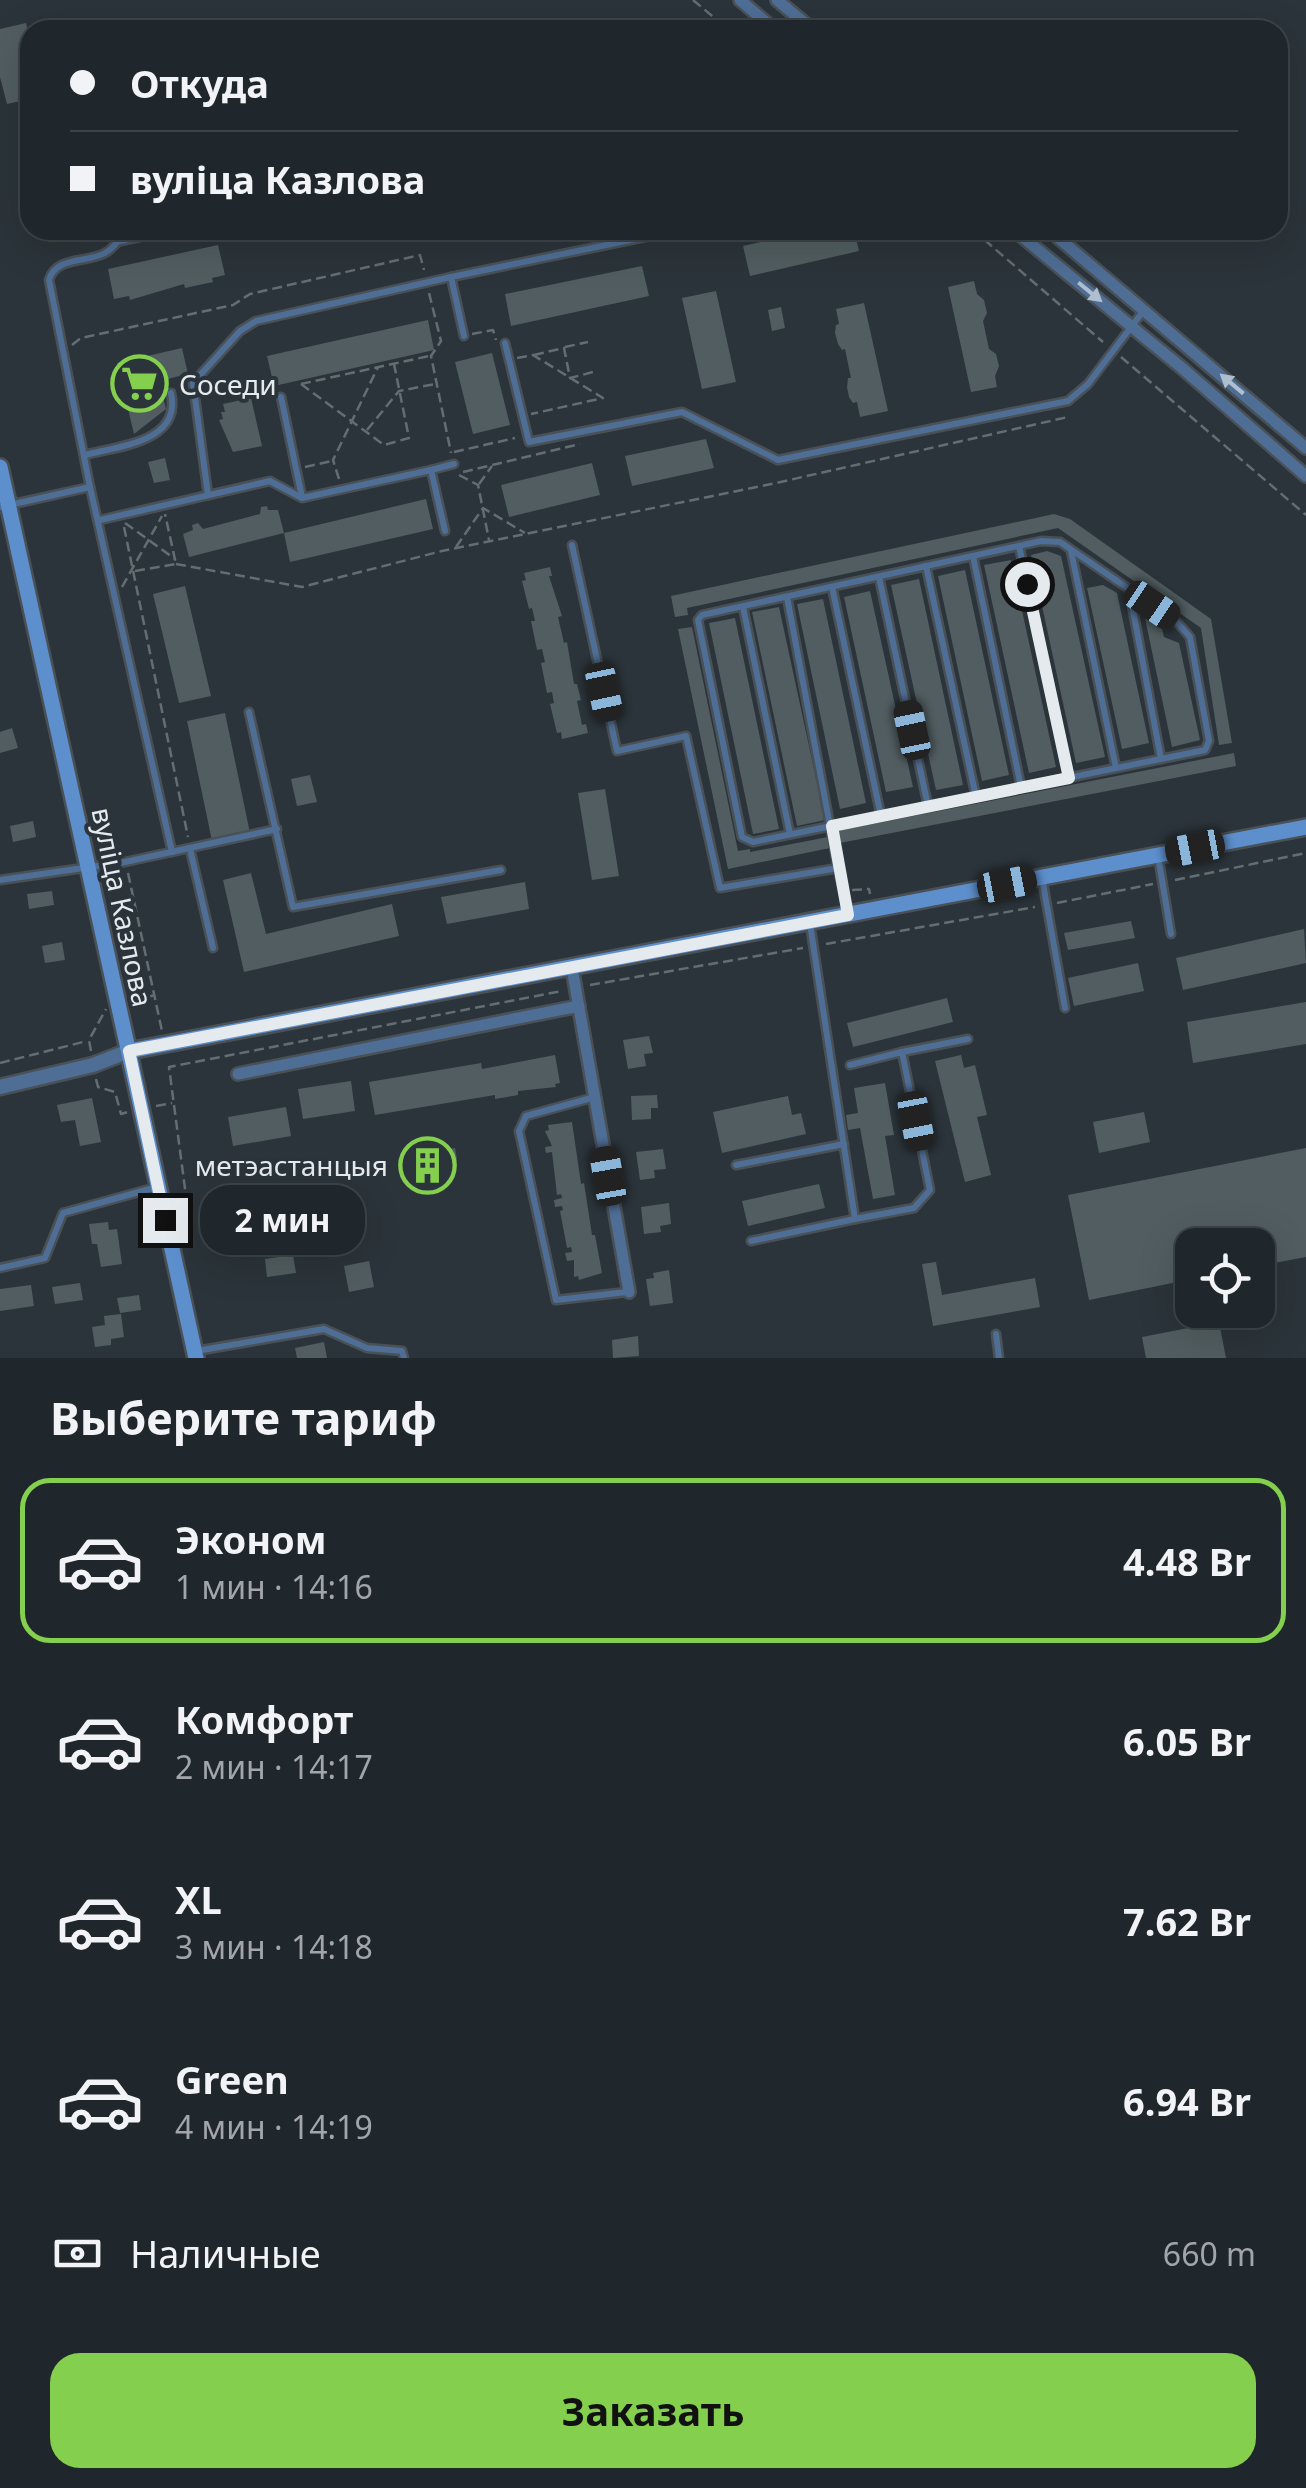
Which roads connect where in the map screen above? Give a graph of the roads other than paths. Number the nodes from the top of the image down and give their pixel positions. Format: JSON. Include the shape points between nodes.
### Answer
{"nodes":[{"id":1,"x":740,"y":0,"type":"edge"},
{"id":2,"x":777,"y":0,"type":"edge"},
{"id":3,"x":763,"y":20,"type":"edge"},
{"id":4,"x":801,"y":20,"type":"edge"},
{"id":5,"x":124,"y":240,"type":"edge"},
{"id":6,"x":631,"y":240,"type":"edge"},
{"id":7,"x":1026,"y":240,"type":"edge"},
{"id":8,"x":1061,"y":240,"type":"edge"},
{"id":9,"x":119,"y":241,"type":"joint"},
{"id":10,"x":451,"y":277,"type":"junction"},
{"id":11,"x":1144,"y":310,"type":"junction"},
{"id":12,"x":1131,"y":326,"type":"junction"},
{"id":13,"x":464,"y":336,"type":"road end"},
{"id":14,"x":505,"y":342,"type":"dead end"},
{"id":15,"x":171,"y":393,"type":"dead end"},
{"id":16,"x":281,"y":397,"type":"dead end"},
{"id":17,"x":1306,"y":448,"type":"edge"},
{"id":18,"x":86,"y":455,"type":"junction"},
{"id":19,"x":454,"y":464,"type":"dead end"},
{"id":20,"x":0,"y":466,"type":"edge"},
{"id":21,"x":431,"y":470,"type":"junction"},
{"id":22,"x":1306,"y":476,"type":"edge"},
{"id":23,"x":90,"y":487,"type":"junction"},
{"id":24,"x":208,"y":494,"type":"junction"},
{"id":25,"x":302,"y":498,"type":"junction"},
{"id":26,"x":4,"y":506,"type":"edge"},
{"id":27,"x":100,"y":520,"type":"junction"},
{"id":28,"x":446,"y":531,"type":"dead end"},
{"id":29,"x":572,"y":545,"type":"dead end"},
{"id":30,"x":1019,"y":546,"type":"junction"},
{"id":31,"x":1070,"y":550,"type":"junction"},
{"id":32,"x":973,"y":556,"type":"junction"},
{"id":33,"x":926,"y":566,"type":"junction"},
{"id":34,"x":879,"y":577,"type":"junction"},
{"id":35,"x":832,"y":587,"type":"junction"},
{"id":36,"x":1128,"y":589,"type":"junction"},
{"id":37,"x":788,"y":597,"type":"junction"},
{"id":38,"x":743,"y":606,"type":"junction"},
{"id":39,"x":249,"y":712,"type":"dead end"},
{"id":40,"x":1161,"y":759,"type":"junction"},
{"id":41,"x":1116,"y":768,"type":"junction"},
{"id":42,"x":1069,"y":778,"type":"junction"},
{"id":43,"x":1021,"y":788,"type":"junction"},
{"id":44,"x":976,"y":797,"type":"junction"},
{"id":45,"x":928,"y":806,"type":"junction"},
{"id":46,"x":882,"y":816,"type":"junction"},
{"id":47,"x":832,"y":826,"type":"junction"},
{"id":48,"x":1306,"y":826,"type":"edge"},
{"id":49,"x":276,"y":829,"type":"junction"},
{"id":50,"x":790,"y":834,"type":"junction"},
{"id":51,"x":190,"y":849,"type":"junction"},
{"id":52,"x":172,"y":852,"type":"junction"},
{"id":53,"x":1158,"y":855,"type":"junction"},
{"id":54,"x":88,"y":867,"type":"junction"},
{"id":55,"x":838,"y":868,"type":"junction"},
{"id":56,"x":501,"y":870,"type":"dead end"},
{"id":57,"x":1042,"y":877,"type":"junction"},
{"id":58,"x":0,"y":880,"type":"edge"},
{"id":59,"x":848,"y":915,"type":"junction"},
{"id":60,"x":810,"y":922,"type":"junction"},
{"id":61,"x":1171,"y":934,"type":"dead end"},
{"id":62,"x":214,"y":948,"type":"dead end"},
{"id":63,"x":572,"y":968,"type":"junction"},
{"id":64,"x":579,"y":1006,"type":"junction"},
{"id":65,"x":1065,"y":1008,"type":"dead end"},
{"id":66,"x":968,"y":1039,"type":"dead end"},
{"id":67,"x":129,"y":1051,"type":"junction"},
{"id":68,"x":902,"y":1052,"type":"junction"},
{"id":69,"x":850,"y":1064,"type":"dead end"},
{"id":70,"x":238,"y":1074,"type":"dead end"},
{"id":71,"x":0,"y":1087,"type":"edge"},
{"id":72,"x":595,"y":1098,"type":"junction"},
{"id":73,"x":844,"y":1144,"type":"junction"},
{"id":74,"x":736,"y":1165,"type":"dead end"},
{"id":75,"x":158,"y":1186,"type":"junction"},
{"id":76,"x":855,"y":1219,"type":"junction"},
{"id":77,"x":751,"y":1241,"type":"dead end"},
{"id":78,"x":0,"y":1268,"type":"edge"},
{"id":79,"x":628,"y":1292,"type":"joint"},
{"id":80,"x":996,"y":1334,"type":"dead end"},
{"id":81,"x":367,"y":1348,"type":"junction"},
{"id":82,"x":196,"y":1355,"type":"edge"},
{"id":83,"x":368,"y":1358,"type":"edge"},
{"id":84,"x":404,"y":1358,"type":"edge"},
{"id":85,"x":999,"y":1358,"type":"edge"}],
"edges":[{"from":1,"to":3,"type":"street"},
{"from":2,"to":4,"type":"street"},
{"from":5,"to":9,"type":"lane"},
{"from":6,"to":10,"type":"lane"},
{"from":7,"to":12,"type":"street","one_way":true},
{"from":8,"to":11,"type":"street"},
{"from":9,"to":18,"type":"lane","via":[[104,254],[60,266],[50,280]]},
{"from":10,"to":13,"type":"lane"},
{"from":10,"to":24,"type":"lane","via":[[256,321],[240,332],[193,383]]},
{"from":11,"to":12,"type":"lane"},
{"from":17,"to":11,"type":"street","one_way":true},
{"from":12,"to":14,"type":"lane","via":[[1068,402],[786,460],[772,460],[682,412],[529,442]]},
{"from":12,"to":22,"type":"street"},
{"from":15,"to":18,"type":"lane","via":[[172,414],[159,433]]},
{"from":16,"to":25,"type":"lane"},
{"from":18,"to":23,"type":"lane"},
{"from":19,"to":21,"type":"lane"},
{"from":20,"to":26,"type":"main road","name":"вуліца Казлова"},
{"from":21,"to":25,"type":"lane"},
{"from":21,"to":28,"type":"lane"},
{"from":23,"to":26,"type":"lane"},
{"from":23,"to":27,"type":"lane"},
{"from":24,"to":25,"type":"lane","via":[[270,482]]},
{"from":24,"to":27,"type":"lane"},
{"from":26,"to":54,"type":"main road","name":"вуліца Казлова"},
{"from":27,"to":52,"type":"lane"},
{"from":29,"to":55,"type":"lane","via":[[617,752],[686,736],[720,888]]},
{"from":30,"to":31,"type":"lane","via":[[1041,540]]},
{"from":30,"to":32,"type":"lane"},
{"from":30,"to":42,"type":"lane"},
{"from":31,"to":36,"type":"lane"},
{"from":31,"to":41,"type":"lane"},
{"from":32,"to":33,"type":"lane"},
{"from":32,"to":43,"type":"lane"},
{"from":33,"to":34,"type":"lane"},
{"from":33,"to":44,"type":"lane"},
{"from":34,"to":35,"type":"lane"},
{"from":34,"to":45,"type":"lane"},
{"from":35,"to":37,"type":"lane"},
{"from":35,"to":46,"type":"lane"},
{"from":36,"to":40,"type":"lane"},
{"from":36,"to":40,"type":"lane","via":[[1190,637],[1209,741],[1205,750]]},
{"from":37,"to":38,"type":"lane"},
{"from":37,"to":47,"type":"lane"},
{"from":38,"to":50,"type":"lane"},
{"from":38,"to":50,"type":"lane","via":[[698,620],[742,837],[753,842]]},
{"from":39,"to":49,"type":"lane"},
{"from":40,"to":41,"type":"lane"},
{"from":41,"to":42,"type":"lane"},
{"from":42,"to":43,"type":"lane"},
{"from":43,"to":44,"type":"lane"},
{"from":44,"to":45,"type":"lane"},
{"from":45,"to":46,"type":"lane"},
{"from":46,"to":47,"type":"lane"},
{"from":47,"to":50,"type":"lane"},
{"from":47,"to":55,"type":"lane"},
{"from":48,"to":53,"type":"main road"},
{"from":49,"to":51,"type":"lane"},
{"from":49,"to":56,"type":"lane","via":[[294,907]]},
{"from":51,"to":52,"type":"lane"},
{"from":51,"to":62,"type":"lane"},
{"from":52,"to":54,"type":"lane"},
{"from":53,"to":57,"type":"main road"},
{"from":53,"to":61,"type":"lane"},
{"from":54,"to":58,"type":"lane"},
{"from":54,"to":67,"type":"main road","name":"вуліца Казлова","via":[[111,1008]]},
{"from":55,"to":59,"type":"lane"},
{"from":57,"to":59,"type":"main road"},
{"from":57,"to":65,"type":"lane"},
{"from":59,"to":60,"type":"main road"},
{"from":60,"to":63,"type":"main road"},
{"from":60,"to":73,"type":"lane"},
{"from":63,"to":64,"type":"street"},
{"from":63,"to":67,"type":"main road"},
{"from":64,"to":70,"type":"street"},
{"from":64,"to":72,"type":"street"},
{"from":66,"to":68,"type":"lane"},
{"from":67,"to":71,"type":"street"},
{"from":67,"to":75,"type":"main road","name":"вуліца Казлова"},
{"from":68,"to":69,"type":"lane"},
{"from":68,"to":76,"type":"lane","via":[[930,1190],[914,1208]]},
{"from":72,"to":79,"type":"street"},
{"from":72,"to":79,"type":"lane","via":[[526,1116],[520,1131],[556,1300]]},
{"from":73,"to":74,"type":"lane"},
{"from":73,"to":76,"type":"lane"},
{"from":75,"to":78,"type":"lane","via":[[62,1214],[46,1258]]},
{"from":75,"to":82,"type":"main road","name":"вуліца Казлова"},
{"from":76,"to":77,"type":"lane"},
{"from":80,"to":85,"type":"lane"},
{"from":81,"to":82,"type":"lane","via":[[324,1329]]},
{"from":81,"to":83,"type":"lane"},
{"from":81,"to":84,"type":"lane","via":[[402,1351]]}]}
